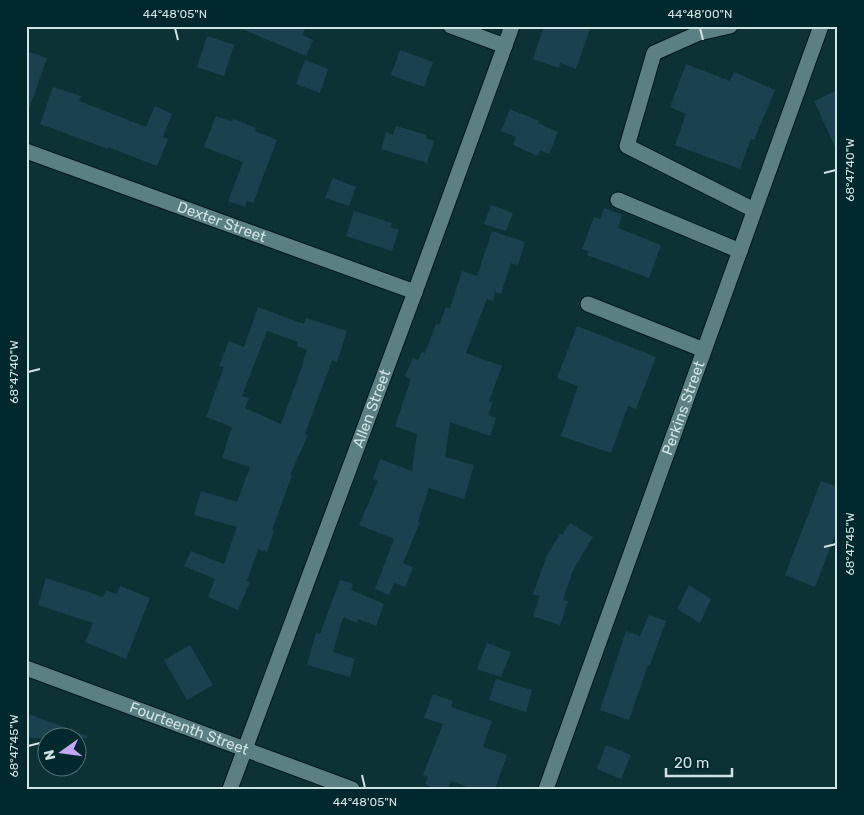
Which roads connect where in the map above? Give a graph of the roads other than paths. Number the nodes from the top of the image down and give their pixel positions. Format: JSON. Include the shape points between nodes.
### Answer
{"nodes":[{"id":1,"x":452,"y":26,"type":"edge"},
{"id":2,"x":512,"y":26,"type":"edge"},
{"id":3,"x":730,"y":26,"type":"edge"},
{"id":4,"x":821,"y":26,"type":"edge"},
{"id":5,"x":505,"y":46,"type":"junction"},
{"id":6,"x":26,"y":151,"type":"edge"},
{"id":7,"x":618,"y":200,"type":"dead end"},
{"id":8,"x":754,"y":210,"type":"junction"},
{"id":9,"x":740,"y":251,"type":"junction"},
{"id":10,"x":415,"y":292,"type":"junction"},
{"id":11,"x":588,"y":304,"type":"dead end"},
{"id":12,"x":704,"y":350,"type":"junction"},
{"id":13,"x":26,"y":668,"type":"edge"},
{"id":14,"x":245,"y":748,"type":"junction"},
{"id":15,"x":230,"y":789,"type":"edge"},
{"id":16,"x":352,"y":789,"type":"edge"},
{"id":17,"x":546,"y":789,"type":"edge"}],
"edges":[{"from":1,"to":5,"type":"street"},
{"from":2,"to":5,"type":"street","name":"Allen Street"},
{"from":3,"to":8,"type":"street","via":[[699,33],[654,53],[627,146]]},
{"from":4,"to":8,"type":"street","name":"Perkins Street"},
{"from":5,"to":10,"type":"street","name":"Allen Street"},
{"from":6,"to":10,"type":"street","name":"Dexter Street"},
{"from":7,"to":9,"type":"street"},
{"from":8,"to":9,"type":"street","name":"Perkins Street"},
{"from":9,"to":12,"type":"street","name":"Perkins Street"},
{"from":10,"to":14,"type":"street","name":"Allen Street"},
{"from":11,"to":12,"type":"street"},
{"from":12,"to":17,"type":"street","name":"Perkins Street"},
{"from":13,"to":14,"type":"street","name":"Fourteenth Street"},
{"from":14,"to":15,"type":"street","name":"Allen Street"},
{"from":14,"to":16,"type":"street","name":"Fourteenth Street"}]}
